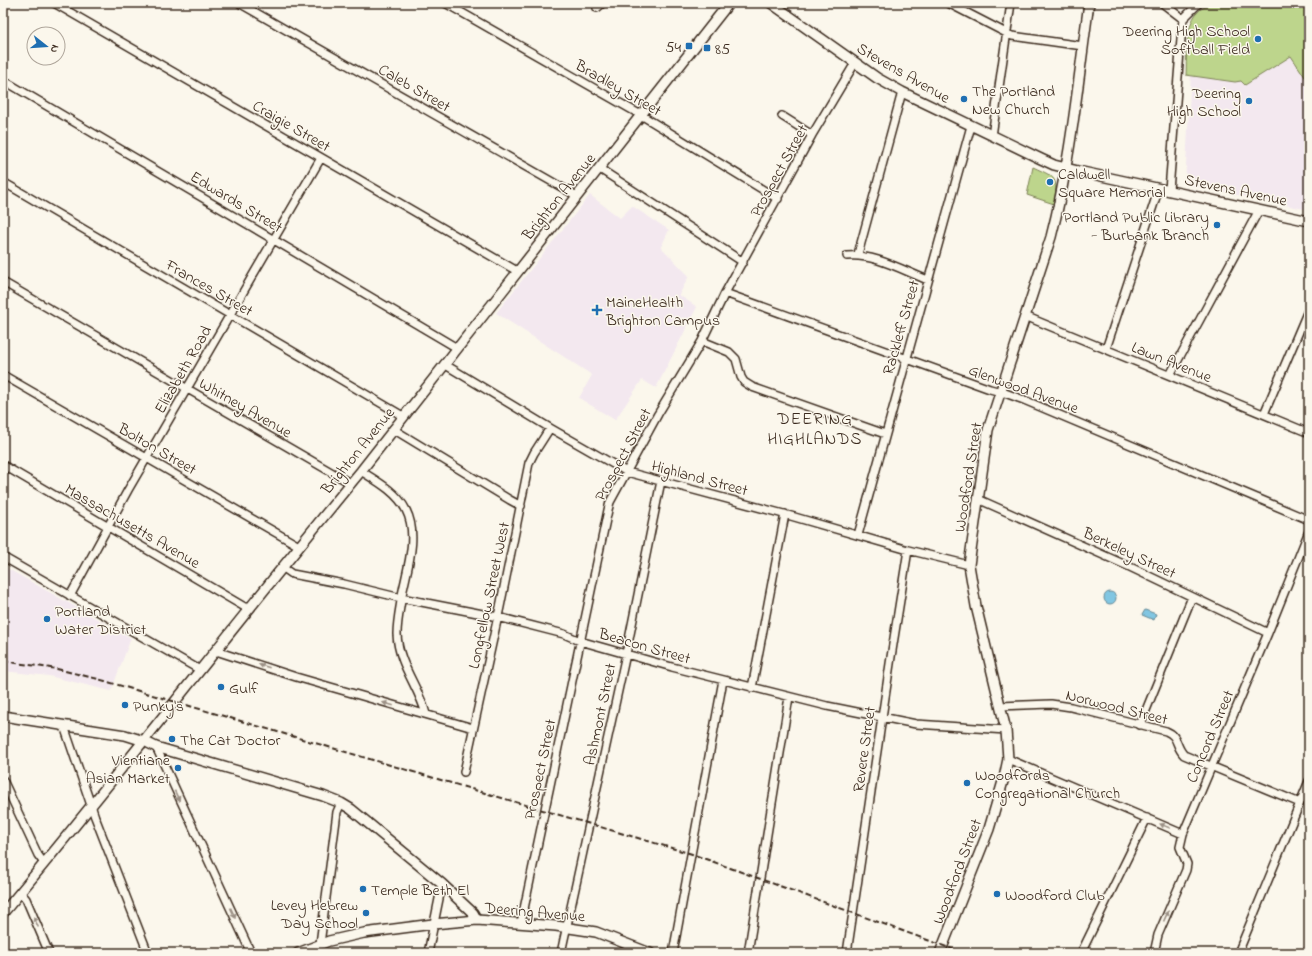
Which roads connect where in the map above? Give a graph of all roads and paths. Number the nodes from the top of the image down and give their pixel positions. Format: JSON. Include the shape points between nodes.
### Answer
{"nodes":[{"id":1,"x":54,"y":3,"type":"edge"},
{"id":2,"x":239,"y":3,"type":"edge"},
{"id":3,"x":444,"y":3,"type":"edge"},
{"id":4,"x":603,"y":3,"type":"edge"},
{"id":5,"x":729,"y":3,"type":"edge"},
{"id":6,"x":771,"y":3,"type":"edge"},
{"id":7,"x":948,"y":3,"type":"edge"},
{"id":8,"x":1011,"y":3,"type":"edge"},
{"id":9,"x":1089,"y":3,"type":"edge"},
{"id":10,"x":1162,"y":3,"type":"edge"},
{"id":11,"x":1199,"y":3,"type":"edge"},
{"id":12,"x":596,"y":8,"type":"dead end"},
{"id":13,"x":1183,"y":19,"type":"junction"},
{"id":14,"x":1007,"y":34,"type":"junction"},
{"id":15,"x":1083,"y":46,"type":"junction"},
{"id":16,"x":855,"y":63,"type":"junction"},
{"id":17,"x":3,"y":80,"type":"edge"},
{"id":18,"x":902,"y":92,"type":"junction"},
{"id":19,"x":642,"y":115,"type":"junction"},
{"id":20,"x":782,"y":116,"type":"dead end"},
{"id":21,"x":971,"y":126,"type":"junction"},
{"id":22,"x":812,"y":136,"type":"junction"},
{"id":23,"x":992,"y":136,"type":"junction"},
{"id":24,"x":321,"y":158,"type":"junction"},
{"id":25,"x":1066,"y":168,"type":"junction"},
{"id":26,"x":600,"y":169,"type":"junction"},
{"id":27,"x":3,"y":182,"type":"edge"},
{"id":28,"x":1160,"y":188,"type":"junction"},
{"id":29,"x":1169,"y":190,"type":"junction"},
{"id":30,"x":577,"y":196,"type":"junction"},
{"id":31,"x":778,"y":198,"type":"junction"},
{"id":32,"x":1259,"y":210,"type":"junction"},
{"id":33,"x":1309,"y":221,"type":"edge"},
{"id":34,"x":274,"y":239,"type":"junction"},
{"id":35,"x":858,"y":254,"type":"junction"},
{"id":36,"x":847,"y":256,"type":"dead end"},
{"id":37,"x":743,"y":262,"type":"junction"},
{"id":38,"x":517,"y":272,"type":"junction"},
{"id":39,"x":928,"y":280,"type":"junction"},
{"id":40,"x":3,"y":282,"type":"edge"},
{"id":41,"x":725,"y":293,"type":"junction"},
{"id":42,"x":1309,"y":308,"type":"edge"},
{"id":43,"x":230,"y":315,"type":"junction"},
{"id":44,"x":1025,"y":316,"type":"junction"},
{"id":45,"x":702,"y":341,"type":"junction"},
{"id":46,"x":457,"y":348,"type":"junction"},
{"id":47,"x":1106,"y":349,"type":"junction"},
{"id":48,"x":906,"y":359,"type":"junction"},
{"id":49,"x":444,"y":364,"type":"junction"},
{"id":50,"x":3,"y":375,"type":"edge"},
{"id":51,"x":1170,"y":375,"type":"junction"},
{"id":52,"x":187,"y":389,"type":"junction"},
{"id":53,"x":1000,"y":392,"type":"junction"},
{"id":54,"x":1264,"y":414,"type":"junction"},
{"id":55,"x":403,"y":416,"type":"junction"},
{"id":56,"x":550,"y":428,"type":"junction"},
{"id":57,"x":393,"y":429,"type":"junction"},
{"id":58,"x":1309,"y":433,"type":"edge"},
{"id":59,"x":885,"y":434,"type":"junction"},
{"id":60,"x":147,"y":459,"type":"junction"},
{"id":61,"x":3,"y":465,"type":"edge"},
{"id":62,"x":360,"y":471,"type":"junction"},
{"id":63,"x":627,"y":472,"type":"junction"},
{"id":64,"x":661,"y":481,"type":"junction"},
{"id":65,"x":350,"y":483,"type":"junction"},
{"id":66,"x":978,"y":499,"type":"junction"},
{"id":67,"x":521,"y":506,"type":"junction"},
{"id":68,"x":785,"y":514,"type":"junction"},
{"id":69,"x":1309,"y":520,"type":"edge"},
{"id":70,"x":108,"y":527,"type":"junction"},
{"id":71,"x":1309,"y":531,"type":"edge"},
{"id":72,"x":858,"y":535,"type":"junction"},
{"id":73,"x":299,"y":546,"type":"junction"},
{"id":74,"x":908,"y":550,"type":"junction"},
{"id":75,"x":3,"y":557,"type":"edge"},
{"id":76,"x":969,"y":565,"type":"junction"},
{"id":77,"x":282,"y":567,"type":"junction"},
{"id":78,"x":70,"y":596,"type":"junction"},
{"id":79,"x":1192,"y":596,"type":"junction"},
{"id":80,"x":401,"y":598,"type":"junction"},
{"id":81,"x":248,"y":609,"type":"junction"},
{"id":82,"x":498,"y":617,"type":"junction"},
{"id":83,"x":1268,"y":633,"type":"junction"},
{"id":84,"x":580,"y":641,"type":"junction"},
{"id":85,"x":216,"y":650,"type":"junction"},
{"id":86,"x":626,"y":654,"type":"junction"},
{"id":87,"x":200,"y":670,"type":"junction"},
{"id":88,"x":723,"y":680,"type":"junction"},
{"id":89,"x":752,"y":688,"type":"junction"},
{"id":90,"x":789,"y":697,"type":"junction"},
{"id":91,"x":1001,"y":706,"type":"junction"},
{"id":92,"x":426,"y":714,"type":"junction"},
{"id":93,"x":3,"y":716,"type":"edge"},
{"id":94,"x":882,"y":718,"type":"junction"},
{"id":95,"x":1140,"y":725,"type":"junction"},
{"id":96,"x":64,"y":726,"type":"junction"},
{"id":97,"x":473,"y":728,"type":"junction"},
{"id":98,"x":1006,"y":730,"type":"junction"},
{"id":99,"x":144,"y":741,"type":"junction"},
{"id":100,"x":156,"y":747,"type":"junction"},
{"id":101,"x":1008,"y":759,"type":"junction"},
{"id":102,"x":1212,"y":766,"type":"junction"},
{"id":103,"x":464,"y":772,"type":"dead end"},
{"id":104,"x":3,"y":780,"type":"edge"},
{"id":105,"x":1309,"y":781,"type":"edge"},
{"id":106,"x":1307,"y":790,"type":"edge"},
{"id":107,"x":341,"y":803,"type":"junction"},
{"id":108,"x":1300,"y":803,"type":"junction"},
{"id":109,"x":91,"y":806,"type":"junction"},
{"id":110,"x":1147,"y":818,"type":"junction"},
{"id":111,"x":1184,"y":834,"type":"junction"},
{"id":112,"x":44,"y":863,"type":"junction"},
{"id":113,"x":442,"y":884,"type":"junction"},
{"id":114,"x":20,"y":892,"type":"junction"},
{"id":115,"x":3,"y":913,"type":"edge"},
{"id":116,"x":477,"y":920,"type":"junction"},
{"id":117,"x":521,"y":923,"type":"junction"},
{"id":118,"x":434,"y":924,"type":"junction"},
{"id":119,"x":567,"y":928,"type":"junction"},
{"id":120,"x":320,"y":944,"type":"junction"},
{"id":121,"x":49,"y":953,"type":"edge"},
{"id":122,"x":148,"y":953,"type":"edge"},
{"id":123,"x":251,"y":953,"type":"edge"},
{"id":124,"x":298,"y":953,"type":"edge"},
{"id":125,"x":428,"y":953,"type":"edge"},
{"id":126,"x":561,"y":953,"type":"edge"},
{"id":127,"x":650,"y":953,"type":"edge"},
{"id":128,"x":673,"y":953,"type":"edge"},
{"id":129,"x":748,"y":953,"type":"edge"},
{"id":130,"x":847,"y":953,"type":"edge"},
{"id":131,"x":940,"y":953,"type":"edge"},
{"id":132,"x":1081,"y":953,"type":"edge"},
{"id":133,"x":1154,"y":953,"type":"edge"},
{"id":134,"x":1238,"y":953,"type":"edge"}],
"edges":[{"from":1,"to":24,"type":"street","name":"Craigie Street"},
{"from":2,"to":30,"type":"street","name":"Caleb Street"},
{"from":3,"to":19,"type":"street","name":"Bradley Street"},
{"from":4,"to":12,"type":"street"},
{"from":5,"to":19,"type":"main road","name":"Brighton Avenue"},
{"from":6,"to":16,"type":"main road","name":"Stevens Avenue"},
{"from":7,"to":14,"type":"street"},
{"from":8,"to":14,"type":"street"},
{"from":9,"to":15,"type":"main road","name":"Woodford Street"},
{"from":10,"to":13,"type":"street"},
{"from":11,"to":13,"type":"street"},
{"from":13,"to":29,"type":"street"},
{"from":14,"to":15,"type":"street"},
{"from":14,"to":23,"type":"street"},
{"from":15,"to":25,"type":"main road","name":"Woodford Street"},
{"from":16,"to":18,"type":"main road","name":"Stevens Avenue"},
{"from":16,"to":22,"type":"street","name":"Prospect Street"},
{"from":17,"to":34,"type":"street","name":"Edwards Street"},
{"from":18,"to":21,"type":"main road","name":"Stevens Avenue"},
{"from":18,"to":35,"type":"street"},
{"from":19,"to":26,"type":"main road","name":"Brighton Avenue"},
{"from":19,"to":31,"type":"street","name":"Bradley Street"},
{"from":20,"to":22,"type":"street"},
{"from":21,"to":23,"type":"main road","name":"Stevens Avenue"},
{"from":21,"to":39,"type":"street","name":"Rackleff Street"},
{"from":22,"to":31,"type":"street","name":"Prospect Street"},
{"from":23,"to":25,"type":"main road","name":"Stevens Avenue"},
{"from":24,"to":34,"type":"street","name":"Elizabeth Road"},
{"from":24,"to":38,"type":"street","name":"Craigie Street"},
{"from":25,"to":28,"type":"main road","name":"Stevens Avenue"},
{"from":25,"to":44,"type":"main road","name":"Woodford Street","via":[[1058,212]]},
{"from":26,"to":30,"type":"main road","name":"Brighton Avenue"},
{"from":26,"to":37,"type":"street"},
{"from":27,"to":43,"type":"street","name":"Frances Street"},
{"from":28,"to":29,"type":"main road","name":"Stevens Avenue"},
{"from":28,"to":47,"type":"street"},
{"from":29,"to":32,"type":"main road","name":"Stevens Avenue"},
{"from":30,"to":38,"type":"main road","name":"Brighton Avenue"},
{"from":31,"to":37,"type":"street","name":"Prospect Street"},
{"from":32,"to":33,"type":"main road","name":"Stevens Avenue"},
{"from":32,"to":51,"type":"street"},
{"from":34,"to":43,"type":"street","name":"Elizabeth Road"},
{"from":34,"to":46,"type":"street","name":"Edwards Street"},
{"from":35,"to":36,"type":"street"},
{"from":35,"to":39,"type":"street"},
{"from":37,"to":41,"type":"street","name":"Prospect Street"},
{"from":38,"to":46,"type":"main road","name":"Brighton Avenue"},
{"from":39,"to":48,"type":"street","name":"Rackleff Street"},
{"from":40,"to":52,"type":"street","name":"Whitney Avenue"},
{"from":41,"to":45,"type":"street","name":"Prospect Street"},
{"from":41,"to":48,"type":"street","name":"Glenwood Avenue"},
{"from":42,"to":54,"type":"street"},
{"from":43,"to":52,"type":"street","name":"Elizabeth Road"},
{"from":43,"to":55,"type":"street","name":"Frances Street"},
{"from":44,"to":47,"type":"street","name":"Lawn Avenue"},
{"from":44,"to":53,"type":"main road","name":"Woodford Street"},
{"from":45,"to":59,"type":"street","via":[[729,352],[736,359],[744,382],[752,387]]},
{"from":45,"to":63,"type":"street","name":"Prospect Street"},
{"from":46,"to":49,"type":"main road","name":"Brighton Avenue"},
{"from":47,"to":51,"type":"street","name":"Lawn Avenue"},
{"from":48,"to":53,"type":"street","name":"Glenwood Avenue"},
{"from":48,"to":59,"type":"street","name":"Rackleff Street"},
{"from":49,"to":55,"type":"main road","name":"Brighton Avenue"},
{"from":49,"to":56,"type":"street","name":"Highland Street"},
{"from":50,"to":60,"type":"street","name":"Bolton Street"},
{"from":51,"to":54,"type":"street","name":"Lawn Avenue"},
{"from":52,"to":60,"type":"street","name":"Elizabeth Road"},
{"from":52,"to":65,"type":"street","name":"Whitney Avenue"},
{"from":53,"to":66,"type":"main road","name":"Woodford Street","via":[[988,430]]},
{"from":53,"to":69,"type":"street","name":"Glenwood Avenue"},
{"from":54,"to":58,"type":"street","name":"Lawn Avenue"},
{"from":55,"to":57,"type":"main road","name":"Brighton Avenue"},
{"from":56,"to":63,"type":"street","name":"Highland Street"},
{"from":56,"to":67,"type":"street","name":"Longfellow Street West","via":[[529,463]]},
{"from":57,"to":62,"type":"main road","name":"Brighton Avenue"},
{"from":57,"to":67,"type":"street"},
{"from":59,"to":72,"type":"street","name":"Rackleff Street"},
{"from":60,"to":70,"type":"street","name":"Elizabeth Road"},
{"from":60,"to":73,"type":"street","name":"Bolton Street"},
{"from":61,"to":70,"type":"street","name":"Massachusetts Avenue"},
{"from":62,"to":65,"type":"main road","name":"Brighton Avenue"},
{"from":62,"to":80,"type":"street","via":[[388,489],[398,499],[406,510],[410,522],[410,546]]},
{"from":63,"to":64,"type":"street","name":"Highland Street"},
{"from":63,"to":84,"type":"street","name":"Prospect Street","via":[[608,510]]},
{"from":64,"to":68,"type":"street","name":"Highland Street"},
{"from":64,"to":86,"type":"street","name":"Ashmont Street"},
{"from":65,"to":73,"type":"main road","name":"Brighton Avenue"},
{"from":66,"to":76,"type":"main road","name":"Woodford Street"},
{"from":66,"to":79,"type":"street","name":"Berkeley Street"},
{"from":67,"to":82,"type":"street","name":"Longfellow Street West"},
{"from":68,"to":72,"type":"street","name":"Highland Street"},
{"from":68,"to":89,"type":"street"},
{"from":70,"to":78,"type":"street","name":"Elizabeth Road"},
{"from":70,"to":81,"type":"street","name":"Massachusetts Avenue"},
{"from":71,"to":83,"type":"street","name":"Concord Street"},
{"from":72,"to":74,"type":"street","name":"Highland Street"},
{"from":73,"to":77,"type":"main road","name":"Brighton Avenue"},
{"from":74,"to":76,"type":"street","name":"Highland Street"},
{"from":74,"to":94,"type":"street","name":"Revere Street"},
{"from":75,"to":78,"type":"street"},
{"from":76,"to":91,"type":"main road","name":"Woodford Street","via":[[976,606]]},
{"from":77,"to":80,"type":"street","name":"Beacon Street","via":[[292,574]]},
{"from":77,"to":81,"type":"main road","name":"Brighton Avenue"},
{"from":78,"to":87,"type":"street"},
{"from":79,"to":83,"type":"street","name":"Berkeley Street"},
{"from":79,"to":95,"type":"street"},
{"from":80,"to":82,"type":"street","name":"Beacon Street"},
{"from":80,"to":92,"type":"street","via":[[397,634],[399,646],[406,671]]},
{"from":81,"to":85,"type":"main road","name":"Brighton Avenue"},
{"from":82,"to":84,"type":"street","name":"Beacon Street","via":[[564,634]]},
{"from":82,"to":97,"type":"street","name":"Longfellow Street West"},
{"from":83,"to":102,"type":"street","name":"Concord Street"},
{"from":84,"to":86,"type":"street","name":"Beacon Street"},
{"from":84,"to":117,"type":"street","name":"Prospect Street"},
{"from":85,"to":87,"type":"main road","name":"Brighton Avenue"},
{"from":92,"to":85,"type":"street","one_way":true,"via":[[303,679]]},
{"from":86,"to":88,"type":"street","name":"Beacon Street"},
{"from":86,"to":119,"type":"street","name":"Ashmont Street"},
{"from":87,"to":99,"type":"main road","name":"Brighton Avenue"},
{"from":88,"to":89,"type":"street","name":"Beacon Street"},
{"from":88,"to":128,"type":"street"},
{"from":89,"to":90,"type":"street","name":"Beacon Street"},
{"from":90,"to":94,"type":"street","name":"Beacon Street"},
{"from":90,"to":129,"type":"street"},
{"from":91,"to":95,"type":"street","name":"Norwood Street","via":[[1051,704]]},
{"from":91,"to":98,"type":"main road","name":"Woodford Street"},
{"from":92,"to":97,"type":"street"},
{"from":93,"to":96,"type":"main road"},
{"from":94,"to":98,"type":"street","name":"Beacon Street","via":[[933,726]]},
{"from":94,"to":130,"type":"street","name":"Revere Street"},
{"from":95,"to":102,"type":"street","name":"Norwood Street","via":[[1172,734],[1184,755]]},
{"from":96,"to":99,"type":"main road","via":[[125,735]]},
{"from":96,"to":109,"type":"street"},
{"from":97,"to":103,"type":"street","name":"Longfellow Street West"},
{"from":98,"to":101,"type":"main road","name":"Woodford Street"},
{"from":99,"to":100,"type":"main road"},
{"from":99,"to":109,"type":"main road","name":"Brighton Avenue"},
{"from":100,"to":107,"type":"main road"},
{"from":100,"to":123,"type":"street","one_way":true},
{"from":101,"to":110,"type":"street"},
{"from":101,"to":131,"type":"main road","name":"Woodford Street","via":[[989,829]]},
{"from":102,"to":108,"type":"street","name":"Norwood Street"},
{"from":102,"to":111,"type":"street","name":"Concord Street"},
{"from":104,"to":112,"type":"street"},
{"from":105,"to":106,"type":"street"},
{"from":106,"to":108,"type":"street"},
{"from":107,"to":113,"type":"main road"},
{"from":107,"to":120,"type":"street","via":[[337,812]]},
{"from":108,"to":134,"type":"street"},
{"from":109,"to":112,"type":"main road","name":"Brighton Avenue"},
{"from":109,"to":122,"type":"street"},
{"from":111,"to":110,"type":"street","one_way":true},
{"from":110,"to":132,"type":"street"},
{"from":133,"to":111,"type":"street","name":"Concord Street","one_way":true,"via":[[1158,935],[1186,870],[1187,864],[1180,847]]},
{"from":112,"to":114,"type":"main road","name":"Brighton Avenue"},
{"from":113,"to":116,"type":"main road"},
{"from":113,"to":118,"type":"street"},
{"from":114,"to":115,"type":"main road","name":"Brighton Avenue"},
{"from":121,"to":114,"type":"street","one_way":true,"via":[[26,899]]},
{"from":116,"to":117,"type":"main road","name":"Deering Avenue"},
{"from":116,"to":118,"type":"main road","name":"Deering Avenue"},
{"from":117,"to":119,"type":"main road","name":"Deering Avenue"},
{"from":118,"to":120,"type":"main road","name":"Deering Avenue","via":[[350,936]]},
{"from":118,"to":125,"type":"street"},
{"from":119,"to":126,"type":"street","name":"Ashmont Street"},
{"from":119,"to":127,"type":"main road","name":"Deering Avenue","via":[[596,932]]},
{"from":120,"to":124,"type":"main road","name":"Deering Avenue"}]}
